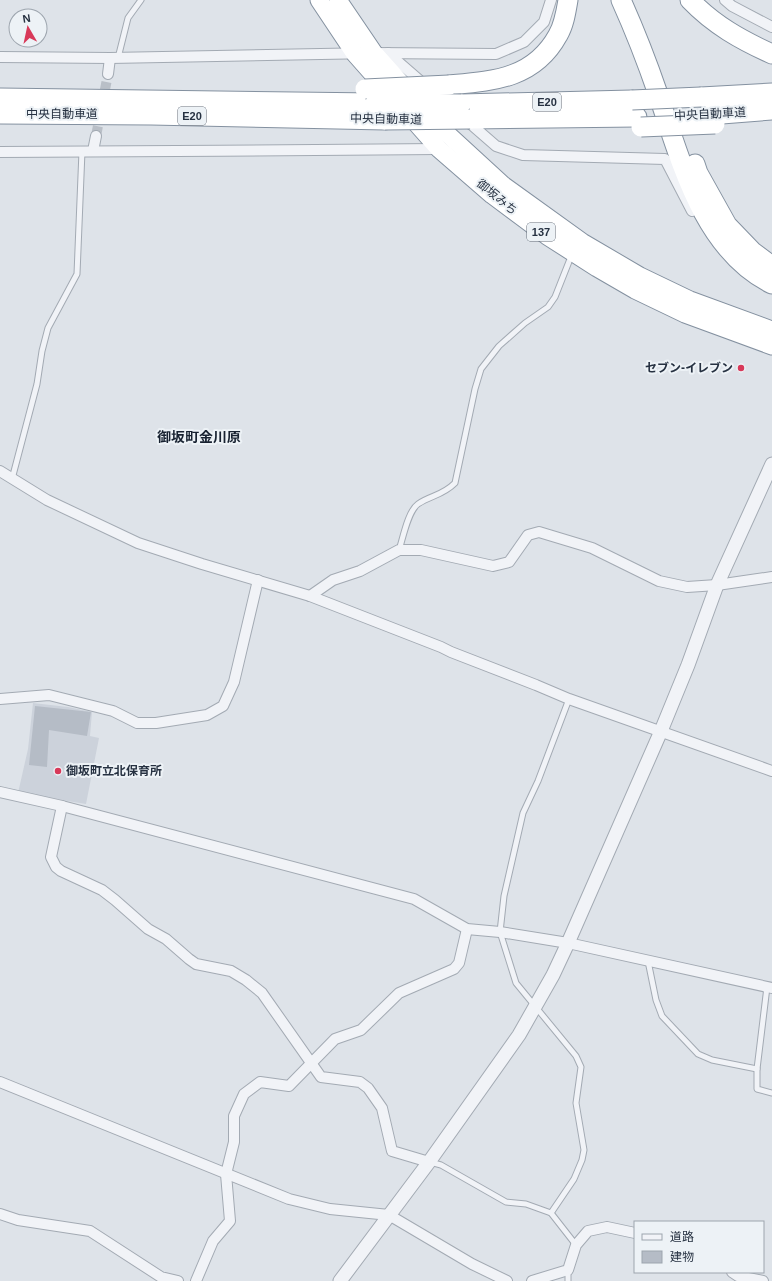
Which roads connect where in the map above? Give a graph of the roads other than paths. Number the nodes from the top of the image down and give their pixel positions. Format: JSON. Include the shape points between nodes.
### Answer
{"nodes":[{"id":1,"x":141,"y":0,"type":"edge"},
{"id":2,"x":319,"y":0,"type":"edge"},
{"id":3,"x":338,"y":0,"type":"edge"},
{"id":4,"x":551,"y":0,"type":"edge"},
{"id":5,"x":568,"y":0,"type":"edge"},
{"id":6,"x":621,"y":0,"type":"edge"},
{"id":7,"x":634,"y":0,"type":"edge"},
{"id":8,"x":690,"y":0,"type":"edge"},
{"id":9,"x":725,"y":0,"type":"edge"},
{"id":10,"x":772,"y":27,"type":"edge"},
{"id":11,"x":381,"y":53,"type":"junction"},
{"id":12,"x":355,"y":54,"type":"junction"},
{"id":13,"x":772,"y":54,"type":"edge"},
{"id":14,"x":0,"y":57,"type":"edge"},
{"id":15,"x":114,"y":58,"type":"junction"},
{"id":16,"x":108,"y":74,"type":"tunnel mouth"},
{"id":17,"x":772,"y":93,"type":"edge"},
{"id":18,"x":370,"y":96,"type":"junction"},
{"id":19,"x":0,"y":98,"type":"edge"},
{"id":20,"x":772,"y":110,"type":"edge"},
{"id":21,"x":466,"y":112,"type":"junction"},
{"id":22,"x":0,"y":114,"type":"edge"},
{"id":23,"x":637,"y":115,"type":"junction"},
{"id":24,"x":712,"y":119,"type":"junction"},
{"id":25,"x":772,"y":121,"type":"edge"},
{"id":26,"x":96,"y":136,"type":"tunnel mouth"},
{"id":27,"x":439,"y":149,"type":"junction"},
{"id":28,"x":93,"y":151,"type":"junction"},
{"id":29,"x":0,"y":152,"type":"edge"},
{"id":30,"x":82,"y":152,"type":"junction"},
{"id":31,"x":572,"y":252,"type":"junction"},
{"id":32,"x":772,"y":266,"type":"edge"},
{"id":33,"x":772,"y":284,"type":"edge"},
{"id":34,"x":772,"y":291,"type":"edge"},
{"id":35,"x":772,"y":330,"type":"edge"},
{"id":36,"x":772,"y":346,"type":"edge"},
{"id":37,"x":772,"y":464,"type":"edge"},
{"id":38,"x":0,"y":471,"type":"edge"},
{"id":39,"x":12,"y":479,"type":"junction"},
{"id":40,"x":399,"y":550,"type":"junction"},
{"id":41,"x":772,"y":577,"type":"edge"},
{"id":42,"x":258,"y":580,"type":"junction"},
{"id":43,"x":717,"y":585,"type":"junction"},
{"id":44,"x":310,"y":596,"type":"junction"},
{"id":45,"x":0,"y":699,"type":"edge"},
{"id":46,"x":569,"y":699,"type":"junction"},
{"id":47,"x":661,"y":731,"type":"junction"},
{"id":48,"x":772,"y":771,"type":"edge"},
{"id":49,"x":0,"y":792,"type":"edge"},
{"id":50,"x":62,"y":806,"type":"junction"},
{"id":51,"x":467,"y":929,"type":"junction"},
{"id":52,"x":500,"y":932,"type":"junction"},
{"id":53,"x":568,"y":943,"type":"junction"},
{"id":54,"x":648,"y":961,"type":"junction"},
{"id":55,"x":770,"y":987,"type":"edge"},
{"id":56,"x":535,"y":1008,"type":"junction"},
{"id":57,"x":311,"y":1064,"type":"junction"},
{"id":58,"x":757,"y":1069,"type":"junction"},
{"id":59,"x":0,"y":1082,"type":"edge"},
{"id":60,"x":772,"y":1093,"type":"edge"},
{"id":61,"x":428,"y":1162,"type":"junction"},
{"id":62,"x":226,"y":1174,"type":"junction"},
{"id":63,"x":0,"y":1214,"type":"edge"},
{"id":64,"x":551,"y":1214,"type":"junction"},
{"id":65,"x":389,"y":1215,"type":"junction"},
{"id":66,"x":634,"y":1233,"type":"edge"},
{"id":67,"x":576,"y":1245,"type":"junction"},
{"id":68,"x":568,"y":1270,"type":"junction"},
{"id":69,"x":734,"y":1273,"type":"edge"},
{"id":70,"x":178,"y":1281,"type":"edge"},
{"id":71,"x":196,"y":1281,"type":"edge"},
{"id":72,"x":340,"y":1281,"type":"edge"},
{"id":73,"x":507,"y":1281,"type":"edge"},
{"id":74,"x":532,"y":1281,"type":"edge"},
{"id":75,"x":568,"y":1281,"type":"edge"},
{"id":76,"x":763,"y":1281,"type":"edge"}],
"edges":[{"from":1,"to":15,"type":"lane","via":[[128,18]]},
{"from":2,"to":12,"type":"highway","name":"御坂みち","number":"137"},
{"from":3,"to":11,"type":"highway","name":"御坂みち","number":"137"},
{"from":4,"to":11,"type":"street","via":[[544,22],[524,42],[496,54]]},
{"from":5,"to":18,"type":"highway","bridge":true,"via":[[564,18],[550,48],[521,72],[486,82]]},
{"from":6,"to":33,"type":"highway","via":[[695,197],[719,239],[746,268]]},
{"from":7,"to":32,"type":"highway","via":[[669,86],[698,174],[727,225],[753,252]]},
{"from":8,"to":13,"type":"highway","via":[[720,27]]},
{"from":9,"to":10,"type":"street"},
{"from":11,"to":12,"type":"street"},
{"from":11,"to":34,"type":"street","via":[[496,146],[523,155],[665,159],[696,218],[724,255],[759,286]]},
{"from":11,"to":35,"type":"highway","name":"御坂みち","number":"137","via":[[442,129],[503,185],[582,242],[640,276],[690,300]]},
{"from":12,"to":15,"type":"street"},
{"from":12,"to":27,"type":"highway","name":"御坂みち","number":"137"},
{"from":14,"to":15,"type":"street"},
{"from":15,"to":16,"type":"street"},
{"from":17,"to":23,"type":"highway","name":"中央自動車道","number":"E20","bridge":true,"via":[[701,97]]},
{"from":18,"to":19,"type":"highway","name":"中央自動車道","number":"E20","via":[[240,102]]},
{"from":18,"to":21,"type":"highway","name":"中央自動車道","number":"E20","bridge":true},
{"from":20,"to":24,"type":"highway","name":"中央自動車道","number":"E20"},
{"from":21,"to":22,"type":"highway","name":"中央自動車道","number":"E20","bridge":true,"via":[[385,120]]},
{"from":21,"to":23,"type":"highway","name":"中央自動車道","number":"E20"},
{"from":21,"to":23,"type":"highway","name":"中央自動車道","number":"E20","via":[[553,119]]},
{"from":23,"to":24,"type":"highway","name":"中央自動車道","number":"E20"},
{"from":24,"to":25,"type":"highway"},
{"from":26,"to":28,"type":"street"},
{"from":27,"to":28,"type":"street"},
{"from":27,"to":31,"type":"highway","name":"御坂みち","number":"137","via":[[492,195]]},
{"from":28,"to":30,"type":"street"},
{"from":29,"to":30,"type":"street"},
{"from":30,"to":39,"type":"lane","via":[[77,274],[48,328],[37,384]]},
{"from":31,"to":36,"type":"highway","name":"御坂みち","number":"137","via":[[636,290],[684,314]]},
{"from":31,"to":40,"type":"lane","via":[[555,297],[548,307],[499,346],[482,369],[475,389],[455,483],[448,491],[418,504],[412,511]]},
{"from":37,"to":43,"type":"street"},
{"from":38,"to":39,"type":"street"},
{"from":39,"to":42,"type":"street","via":[[47,500],[138,543]]},
{"from":40,"to":43,"type":"street","via":[[421,550],[493,566],[509,562],[528,535],[539,532],[592,548],[659,581],[687,587]]},
{"from":40,"to":44,"type":"street","via":[[360,572],[332,580]]},
{"from":41,"to":43,"type":"street"},
{"from":42,"to":44,"type":"street"},
{"from":42,"to":45,"type":"street","via":[[234,682],[223,706],[206,715],[156,723],[137,723],[113,711],[49,695]]},
{"from":43,"to":47,"type":"street"},
{"from":44,"to":46,"type":"street"},
{"from":46,"to":47,"type":"street"},
{"from":46,"to":52,"type":"lane","via":[[523,813],[504,896]]},
{"from":47,"to":48,"type":"street"},
{"from":47,"to":53,"type":"street"},
{"from":49,"to":50,"type":"street"},
{"from":50,"to":51,"type":"street","via":[[414,898]]},
{"from":50,"to":57,"type":"street","via":[[51,857],[56,867],[107,893],[189,960],[196,964],[231,971],[246,980],[262,994]]},
{"from":51,"to":52,"type":"street"},
{"from":51,"to":57,"type":"street","via":[[459,963],[454,969],[399,993],[361,1030],[335,1039]]},
{"from":52,"to":53,"type":"street"},
{"from":52,"to":56,"type":"lane","via":[[516,983]]},
{"from":53,"to":54,"type":"street"},
{"from":53,"to":56,"type":"street"},
{"from":54,"to":55,"type":"street"},
{"from":54,"to":58,"type":"lane","via":[[662,1016],[698,1054],[712,1060]]},
{"from":55,"to":58,"type":"lane"},
{"from":56,"to":61,"type":"street","via":[[494,1071]]},
{"from":56,"to":64,"type":"lane","via":[[576,1056],[581,1067],[576,1103],[584,1150],[582,1160],[574,1179]]},
{"from":57,"to":61,"type":"street","via":[[321,1077],[360,1082],[368,1088],[382,1108],[392,1151]]},
{"from":57,"to":62,"type":"street","via":[[289,1086],[260,1082],[244,1094],[234,1116],[234,1142]]},
{"from":58,"to":60,"type":"lane","via":[[757,1089]]},
{"from":59,"to":62,"type":"street"},
{"from":61,"to":64,"type":"lane","via":[[441,1165],[506,1202],[526,1204]]},
{"from":61,"to":65,"type":"street"},
{"from":62,"to":65,"type":"street","via":[[289,1199],[330,1209]]},
{"from":62,"to":71,"type":"street","via":[[230,1221],[213,1241]]},
{"from":63,"to":70,"type":"street","via":[[18,1220],[90,1231],[161,1277]]},
{"from":64,"to":67,"type":"lane"},
{"from":65,"to":72,"type":"street"},
{"from":65,"to":73,"type":"street","via":[[472,1264]]},
{"from":66,"to":67,"type":"street","via":[[607,1227],[588,1231]]},
{"from":67,"to":68,"type":"street"},
{"from":68,"to":74,"type":"street"},
{"from":68,"to":75,"type":"lane"},
{"from":69,"to":76,"type":"street"}]}
